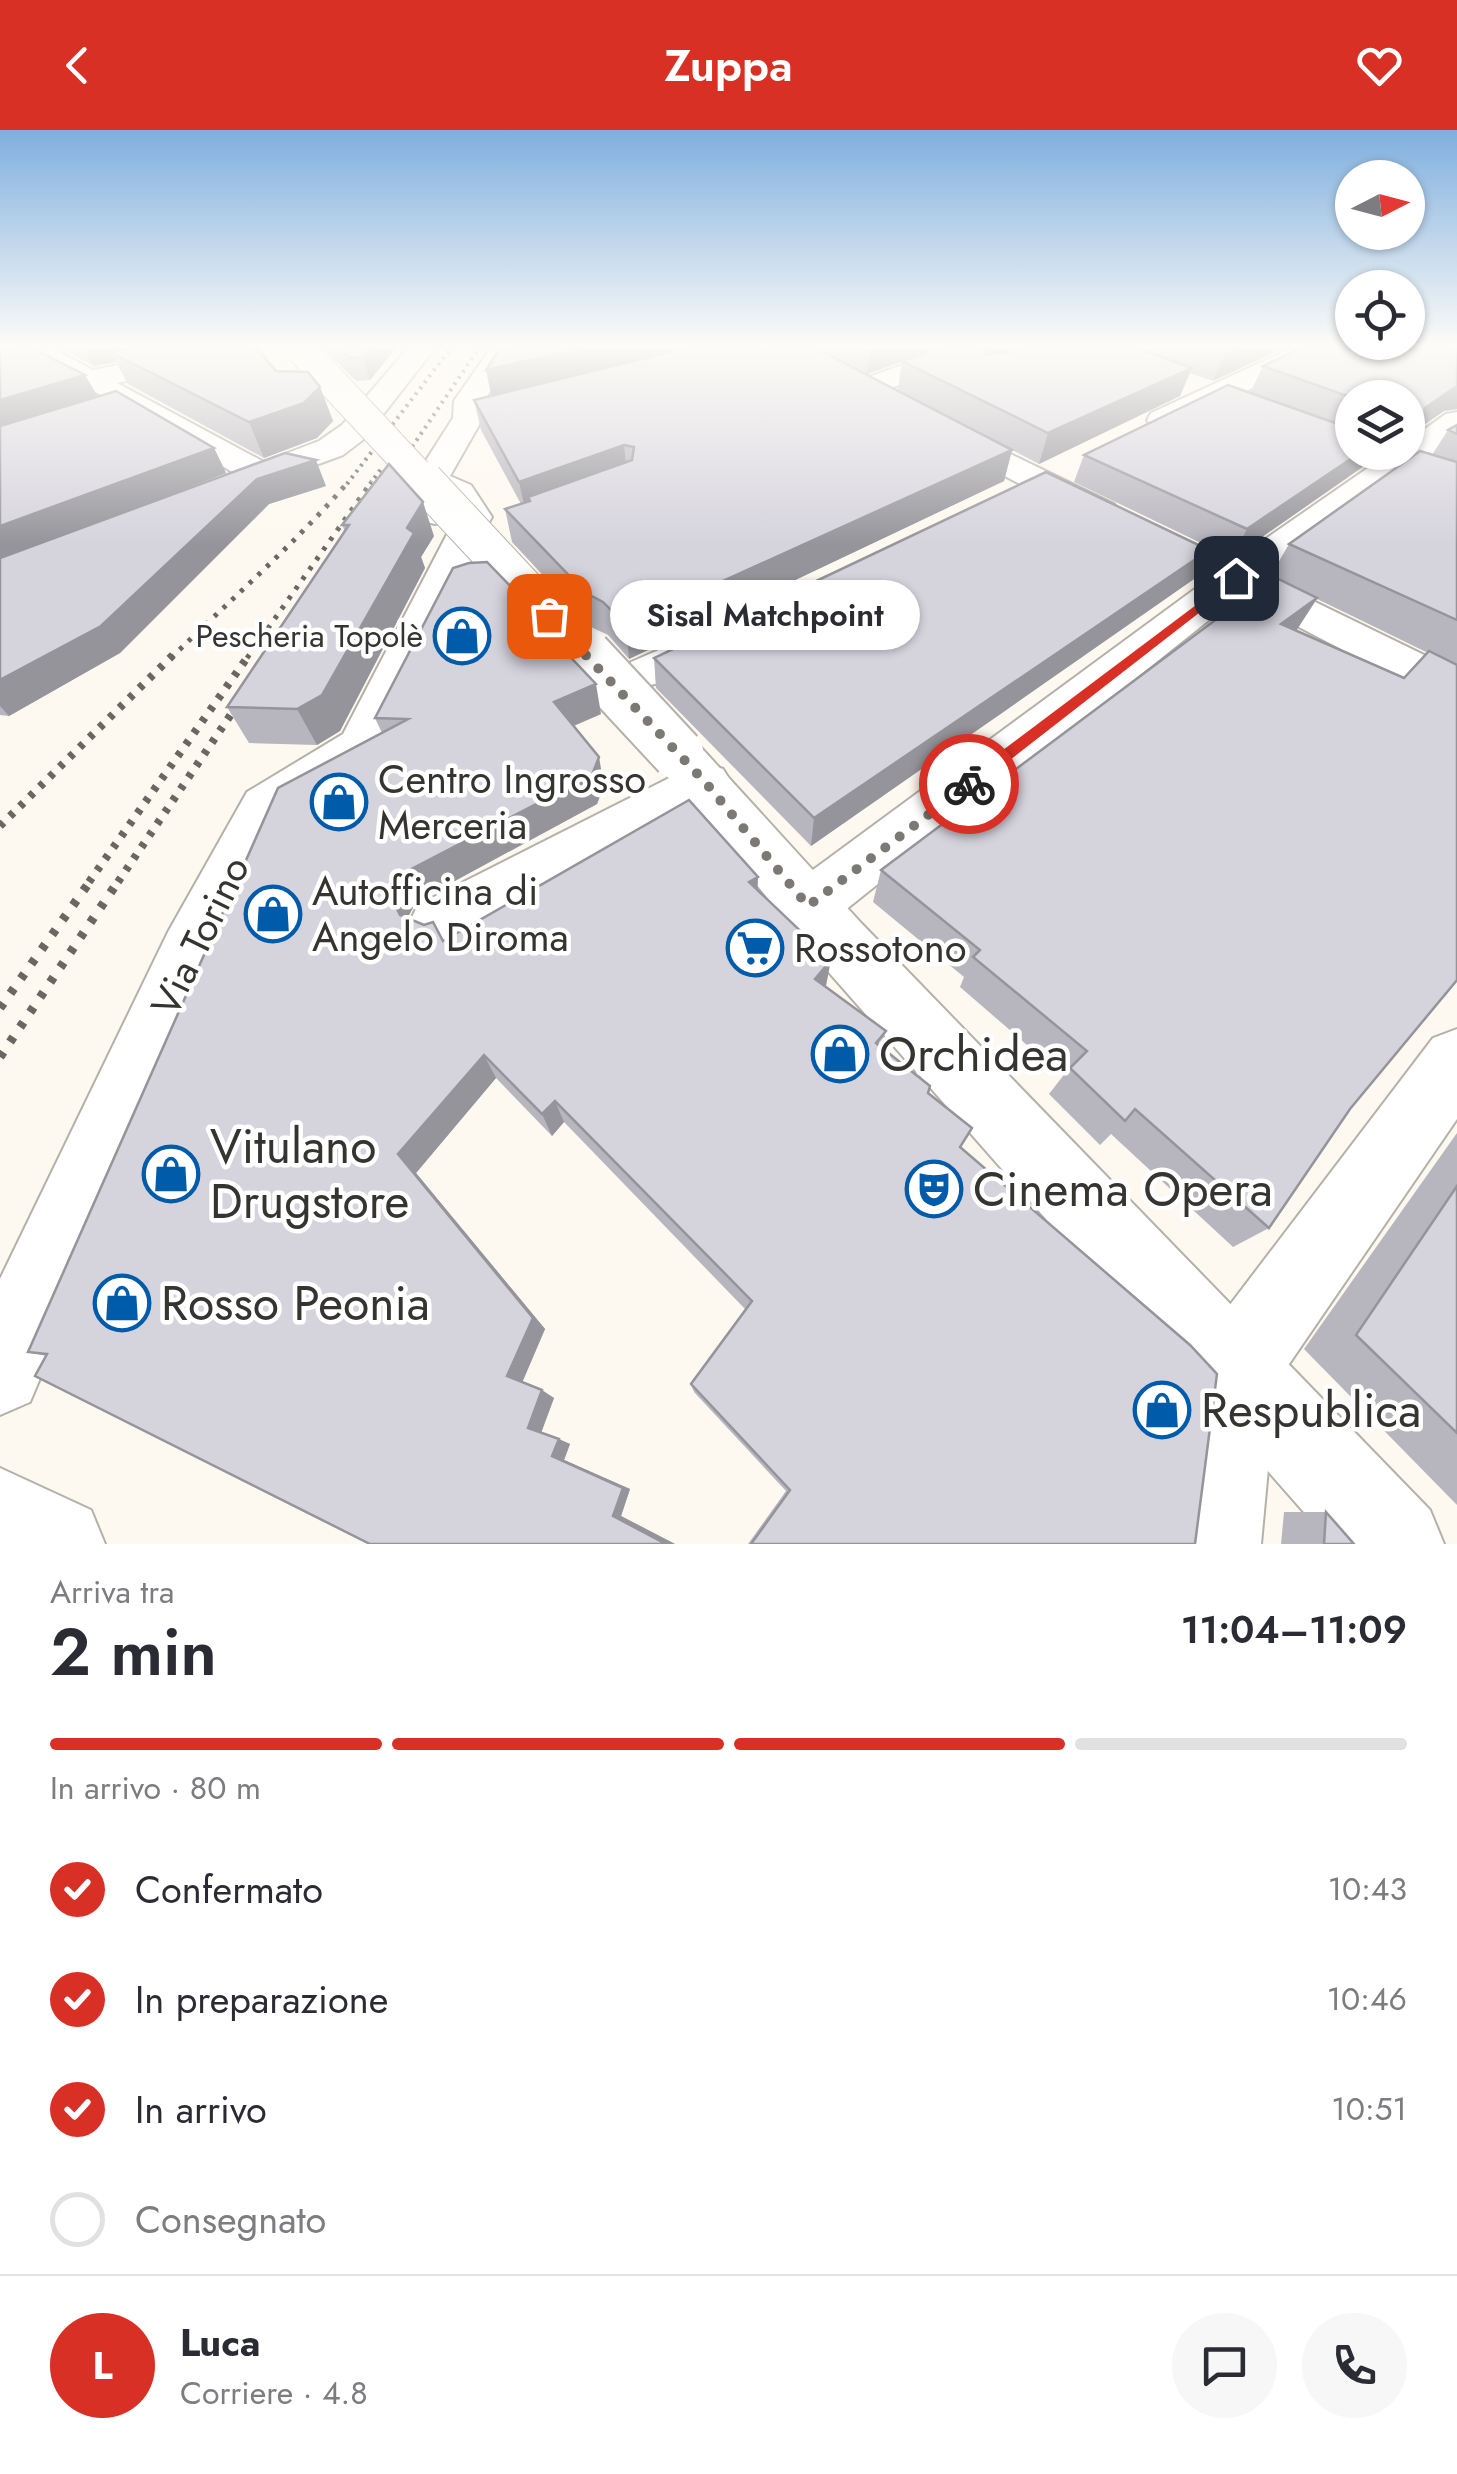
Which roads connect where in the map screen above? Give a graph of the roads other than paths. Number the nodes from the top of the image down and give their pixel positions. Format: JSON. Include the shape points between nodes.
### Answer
{"nodes":[{"id":1,"x":156,"y":414,"type":"edge"},
{"id":2,"x":360,"y":414,"type":"edge"},
{"id":3,"x":368,"y":414,"type":"edge"},
{"id":4,"x":468,"y":414,"type":"edge"},
{"id":5,"x":484,"y":414,"type":"edge"},
{"id":6,"x":912,"y":414,"type":"edge"},
{"id":7,"x":1174,"y":414,"type":"edge"},
{"id":8,"x":468,"y":418,"type":"junction"},
{"id":9,"x":1457,"y":421,"type":"edge"},
{"id":10,"x":1142,"y":430,"type":"edge"},
{"id":11,"x":1425,"y":443,"type":"edge"},
{"id":12,"x":1385,"y":470,"type":"edge"},
{"id":13,"x":260,"y":474,"type":"junction"},
{"id":14,"x":204,"y":496,"type":"edge"},
{"id":15,"x":1128,"y":526,"type":"edge"},
{"id":16,"x":1218,"y":570,"type":"junction"},
{"id":17,"x":754,"y":620,"type":"edge"},
{"id":18,"x":647,"y":672,"type":"dead end"},
{"id":19,"x":1457,"y":690,"type":"edge"},
{"id":20,"x":692,"y":768,"type":"junction"},
{"id":21,"x":808,"y":906,"type":"junction"},
{"id":22,"x":439,"y":923,"type":"edge"},
{"id":23,"x":1457,"y":1061,"type":"edge"},
{"id":24,"x":1234,"y":1370,"type":"junction"},
{"id":25,"x":0,"y":1372,"type":"edge"},
{"id":26,"x":0,"y":1515,"type":"edge"},
{"id":27,"x":57,"y":1544,"type":"edge"},
{"id":28,"x":1213,"y":1544,"type":"edge"},
{"id":29,"x":1396,"y":1544,"type":"edge"}],
"edges":[{"from":1,"to":13,"type":"street"},
{"from":2,"to":20,"type":"street","bridge":true},
{"from":3,"to":13,"type":"street","via":[[331,448]]},
{"from":4,"to":8,"type":"street","name":"Via Torino"},
{"from":5,"to":8,"type":"street"},
{"from":6,"to":15,"type":"street"},
{"from":7,"to":10,"type":"street"},
{"from":8,"to":25,"type":"street","name":"Via Torino","via":[[433,476],[430,506],[456,547],[445,582],[362,744],[266,806],[190,951]]},
{"from":9,"to":11,"type":"street"},
{"from":12,"to":16,"type":"street"},
{"from":13,"to":14,"type":"street"},
{"from":16,"to":19,"type":"street"},
{"from":16,"to":21,"type":"street"},
{"from":17,"to":18,"type":"street"},
{"from":20,"to":21,"type":"street"},
{"from":20,"to":22,"type":"street"},
{"from":21,"to":24,"type":"street"},
{"from":23,"to":24,"type":"street"},
{"from":24,"to":28,"type":"street"},
{"from":24,"to":29,"type":"street"},
{"from":26,"to":27,"type":"street"}]}
